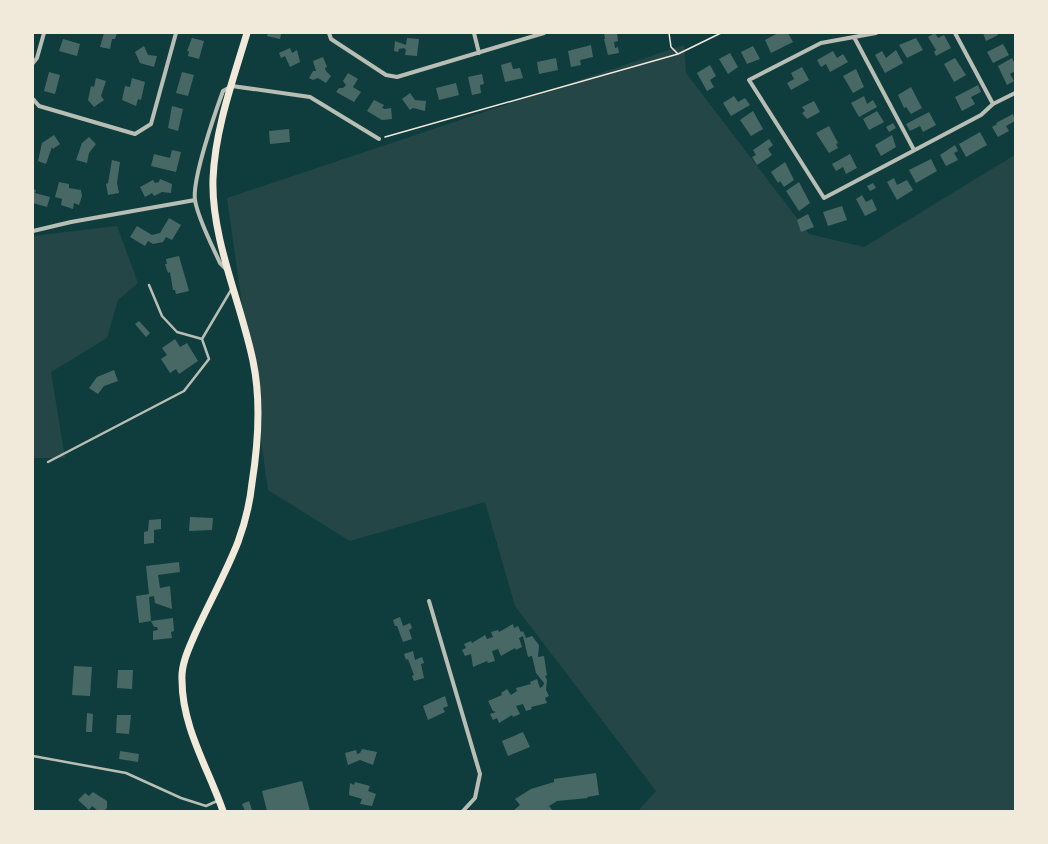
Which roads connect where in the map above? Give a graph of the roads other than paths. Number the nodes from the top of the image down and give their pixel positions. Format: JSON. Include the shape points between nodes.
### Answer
{"nodes":[{"id":1,"x":44,"y":33,"type":"edge"},
{"id":2,"x":176,"y":33,"type":"edge"},
{"id":3,"x":247,"y":33,"type":"edge"},
{"id":4,"x":329,"y":33,"type":"edge"},
{"id":5,"x":474,"y":33,"type":"edge"},
{"id":6,"x":544,"y":33,"type":"edge"},
{"id":7,"x":876,"y":33,"type":"edge"},
{"id":8,"x":955,"y":33,"type":"edge"},
{"id":9,"x":854,"y":37,"type":"junction"},
{"id":10,"x":479,"y":52,"type":"junction"},
{"id":11,"x":33,"y":62,"type":"edge"},
{"id":12,"x":232,"y":86,"type":"junction"},
{"id":13,"x":1015,"y":93,"type":"edge"},
{"id":14,"x":33,"y":99,"type":"edge"},
{"id":15,"x":993,"y":104,"type":"junction"},
{"id":16,"x":379,"y":139,"type":"road end"},
{"id":17,"x":914,"y":150,"type":"junction"},
{"id":18,"x":195,"y":200,"type":"junction"},
{"id":19,"x":33,"y":231,"type":"edge"},
{"id":20,"x":229,"y":272,"type":"junction"},
{"id":21,"x":149,"y":285,"type":"dead end"},
{"id":22,"x":233,"y":287,"type":"junction"},
{"id":23,"x":202,"y":339,"type":"junction"},
{"id":24,"x":48,"y":462,"type":"dead end"},
{"id":25,"x":429,"y":601,"type":"dead end"},
{"id":26,"x":33,"y":756,"type":"edge"},
{"id":27,"x":219,"y":800,"type":"junction"},
{"id":28,"x":223,"y":811,"type":"edge"},
{"id":29,"x":463,"y":811,"type":"edge"}],
"edges":[{"from":1,"to":11,"type":"street","via":[[37,58]]},
{"from":2,"to":14,"type":"street","via":[[151,124],[135,134],[39,106]]},
{"from":3,"to":12,"type":"main road"},
{"from":4,"to":10,"type":"street","via":[[331,39],[386,75],[397,77]]},
{"from":5,"to":10,"type":"street"},
{"from":6,"to":10,"type":"street"},
{"from":7,"to":9,"type":"street"},
{"from":8,"to":15,"type":"street"},
{"from":9,"to":17,"type":"street"},
{"from":9,"to":17,"type":"street","via":[[821,43],[749,80],[824,198]]},
{"from":12,"to":16,"type":"street","via":[[310,97]]},
{"from":12,"to":18,"type":"street","via":[[223,91],[214,117],[196,186]]},
{"from":12,"to":20,"type":"main road","via":[[218,139],[213,179],[217,216]]},
{"from":13,"to":15,"type":"street"},
{"from":15,"to":17,"type":"street","via":[[981,115]]},
{"from":18,"to":19,"type":"street"},
{"from":18,"to":20,"type":"street","via":[[220,263]]},
{"from":20,"to":22,"type":"main road"},
{"from":21,"to":23,"type":"lane","via":[[162,316],[177,332]]},
{"from":22,"to":23,"type":"lane"},
{"from":22,"to":27,"type":"main road","via":[[253,363],[257,434],[252,483],[238,542],[186,656],[181,678],[190,730]]},
{"from":23,"to":24,"type":"lane","via":[[209,359],[184,391]]},
{"from":25,"to":29,"type":"street","via":[[480,774],[475,798]]},
{"from":26,"to":27,"type":"lane","via":[[126,773],[181,798],[206,806]]},
{"from":27,"to":28,"type":"main road"}]}
